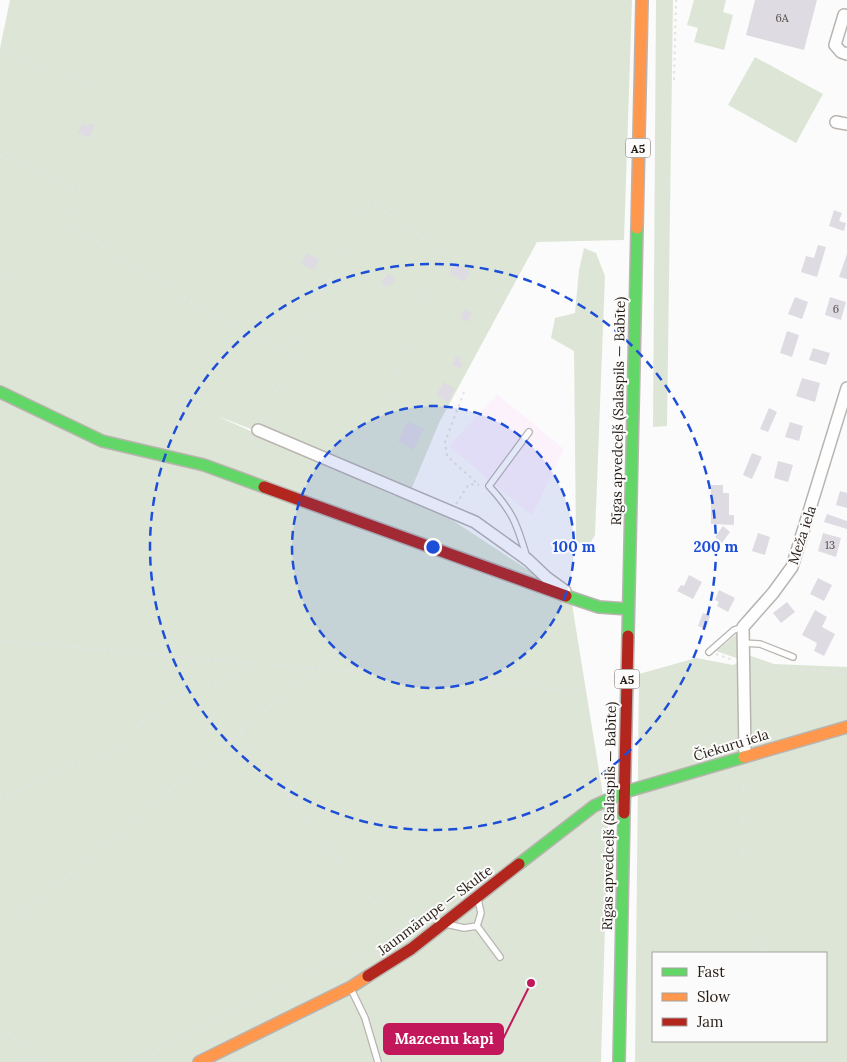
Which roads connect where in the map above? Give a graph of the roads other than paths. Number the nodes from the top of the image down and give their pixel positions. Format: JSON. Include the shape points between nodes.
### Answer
{"nodes":[{"id":1,"x":642,"y":0,"type":"edge"},
{"id":2,"x":842,"y":15,"type":"edge"},
{"id":3,"x":847,"y":54,"type":"edge"},
{"id":4,"x":847,"y":388,"type":"edge"},
{"id":5,"x":0,"y":392,"type":"edge"},
{"id":6,"x":258,"y":430,"type":"road end"},
{"id":7,"x":530,"y":432,"type":"dead end"},
{"id":8,"x":528,"y":560,"type":"junction"},
{"id":9,"x":579,"y":601,"type":"junction"},
{"id":10,"x":628,"y":609,"type":"junction"},
{"id":11,"x":743,"y":626,"type":"junction"},
{"id":12,"x":742,"y":643,"type":"junction"},
{"id":13,"x":709,"y":652,"type":"dead end"},
{"id":14,"x":793,"y":656,"type":"dead end"},
{"id":15,"x":847,"y":727,"type":"edge"},
{"id":16,"x":745,"y":755,"type":"junction"},
{"id":17,"x":624,"y":792,"type":"junction"},
{"id":18,"x":477,"y":898,"type":"junction"},
{"id":19,"x":444,"y":923,"type":"junction"},
{"id":20,"x":477,"y":926,"type":"junction"},
{"id":21,"x":500,"y":957,"type":"dead end"},
{"id":22,"x":351,"y":987,"type":"junction"},
{"id":23,"x":200,"y":1062,"type":"edge"},
{"id":24,"x":378,"y":1062,"type":"edge"},
{"id":25,"x":619,"y":1062,"type":"edge"}],
"edges":[{"from":1,"to":10,"type":"main road","name":"Rīgas apvedceļš (Salaspils — Babīte)","number":"A5"},
{"from":2,"to":3,"type":"street","via":[[835,44]]},
{"from":4,"to":11,"type":"street","name":"Meža iela","via":[[792,566],[774,593]]},
{"from":5,"to":9,"type":"main road","via":[[102,441],[204,465]]},
{"from":6,"to":8,"type":"street","via":[[475,522]]},
{"from":7,"to":8,"type":"lane","via":[[489,486],[517,522]]},
{"from":8,"to":9,"type":"street"},
{"from":9,"to":10,"type":"main road","via":[[599,607]]},
{"from":10,"to":17,"type":"main road","name":"Rīgas apvedceļš (Salaspils — Babīte)","number":"A5"},
{"from":11,"to":12,"type":"street"},
{"from":11,"to":13,"type":"lane","name":"Meža iela"},
{"from":12,"to":14,"type":"lane","via":[[760,644]]},
{"from":12,"to":16,"type":"street"},
{"from":15,"to":16,"type":"main road","name":"Čiekuru iela"},
{"from":16,"to":17,"type":"main road","name":"Čiekuru iela"},
{"from":17,"to":18,"type":"main road","name":"Jaunmārupe — Skulte","via":[[575,819]]},
{"from":17,"to":25,"type":"main road","name":"Rīgas apvedceļš (Salaspils — Babīte)","number":"A5"},
{"from":18,"to":19,"type":"main road","name":"Jaunmārupe — Skulte"},
{"from":18,"to":20,"type":"lane","via":[[481,913]]},
{"from":19,"to":20,"type":"lane","via":[[464,928]]},
{"from":19,"to":22,"type":"main road","name":"Jaunmārupe — Skulte","via":[[411,949]]},
{"from":20,"to":21,"type":"lane"},
{"from":22,"to":23,"type":"main road","name":"Jaunmārupe — Skulte"},
{"from":22,"to":24,"type":"lane","via":[[365,1018]]}]}
